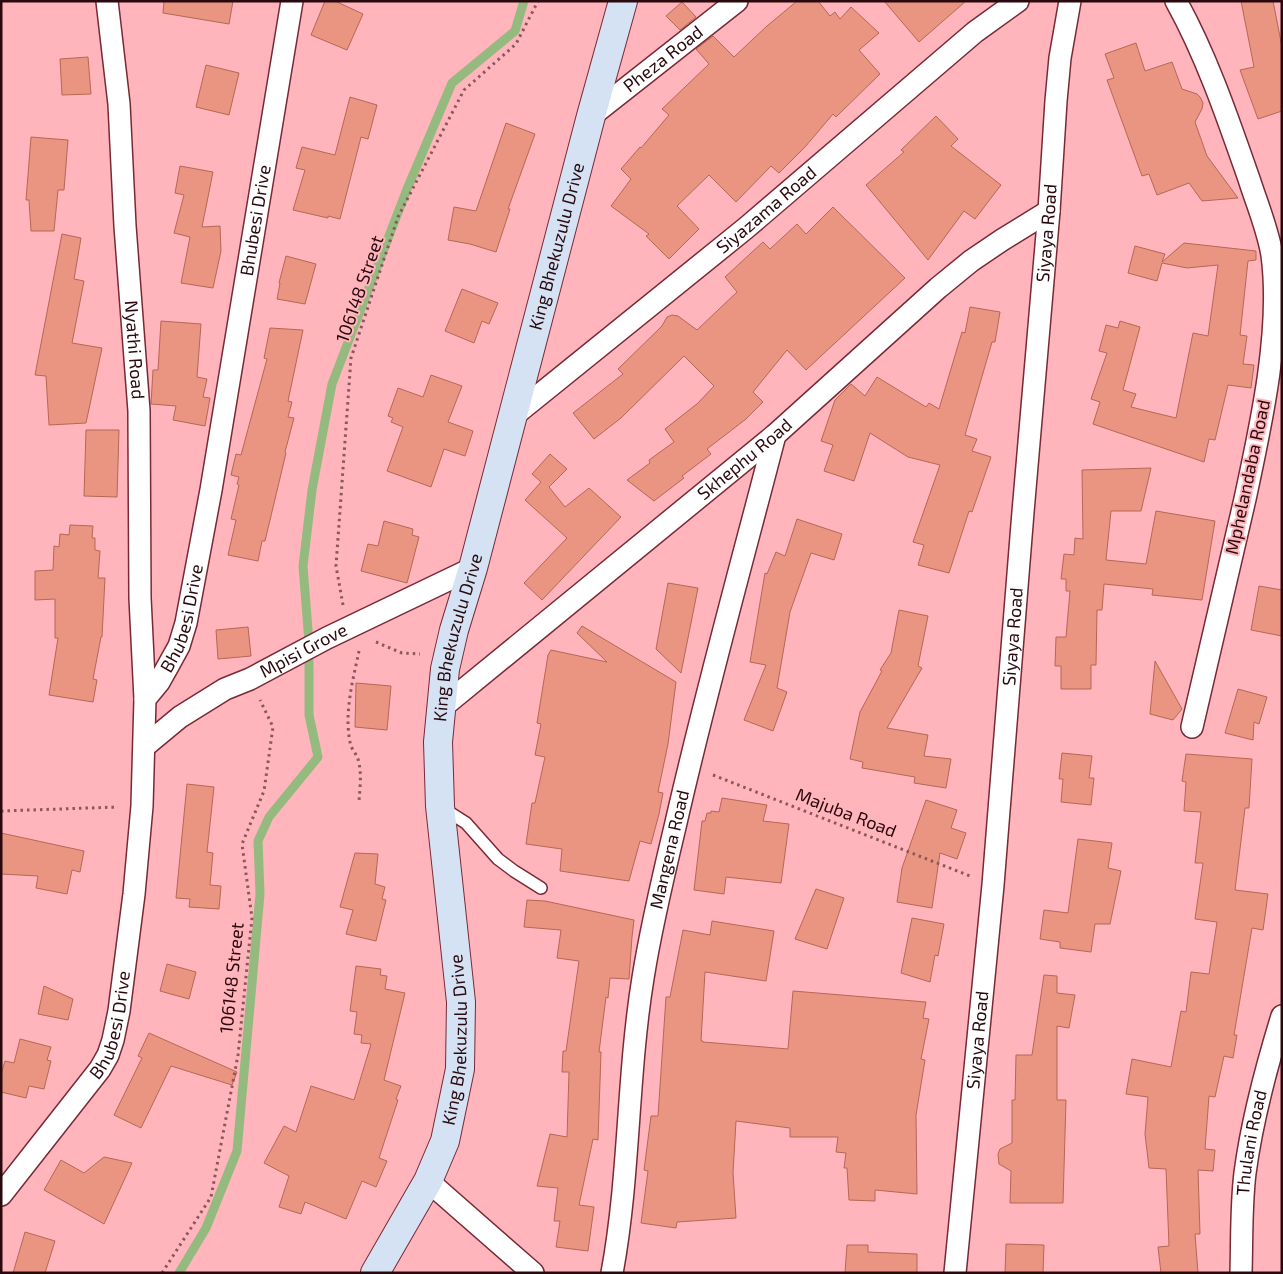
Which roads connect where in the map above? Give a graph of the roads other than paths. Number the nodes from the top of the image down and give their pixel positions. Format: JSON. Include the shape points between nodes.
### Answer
{"nodes":[{"id":1,"x":107,"y":1,"type":"edge"},
{"id":2,"x":292,"y":1,"type":"edge"},
{"id":3,"x":623,"y":1,"type":"edge"},
{"id":4,"x":737,"y":1,"type":"edge"},
{"id":5,"x":1018,"y":1,"type":"edge"},
{"id":6,"x":1070,"y":1,"type":"edge"},
{"id":7,"x":1176,"y":1,"type":"edge"},
{"id":8,"x":591,"y":116,"type":"junction"},
{"id":9,"x":1050,"y":211,"type":"junction"},
{"id":10,"x":512,"y":417,"type":"junction"},
{"id":11,"x":776,"y":435,"type":"junction"},
{"id":12,"x":473,"y":568,"type":"junction"},
{"id":13,"x":145,"y":699,"type":"junction"},
{"id":14,"x":440,"y":709,"type":"junction"},
{"id":15,"x":1192,"y":727,"type":"dead end"},
{"id":16,"x":145,"y":746,"type":"junction"},
{"id":17,"x":440,"y":806,"type":"junction"},
{"id":18,"x":541,"y":888,"type":"dead end"},
{"id":19,"x":1282,"y":1016,"type":"edge"},
{"id":20,"x":428,"y":1181,"type":"junction"},
{"id":21,"x":1,"y":1195,"type":"edge"},
{"id":22,"x":375,"y":1273,"type":"edge"},
{"id":23,"x":533,"y":1273,"type":"edge"},
{"id":24,"x":612,"y":1273,"type":"edge"},
{"id":25,"x":955,"y":1273,"type":"edge"},
{"id":26,"x":1241,"y":1273,"type":"edge"}],
"edges":[{"from":1,"to":13,"type":"street","name":"Nyathi Road","via":[[119,104],[125,236],[139,411],[140,598]]},
{"from":2,"to":13,"type":"street","name":"Bhubesi Drive","via":[[186,623],[179,646],[159,682]]},
{"from":3,"to":8,"type":"street","name":"King Bhekuzulu Drive"},
{"from":4,"to":8,"type":"street","name":"Pheza Road"},
{"from":5,"to":10,"type":"street","name":"Siyazama Road","via":[[975,32],[746,228]]},
{"from":6,"to":9,"type":"street","name":"Siyaya Road","via":[[1060,58]]},
{"from":7,"to":15,"type":"street","name":"Mphelandaba Road","via":[[1202,53],[1240,153],[1272,255],[1274,292],[1273,331],[1256,451]]},
{"from":8,"to":10,"type":"street","name":"King Bhekuzulu Drive"},
{"from":9,"to":11,"type":"street","name":"Skhephu Road","via":[[971,261]]},
{"from":9,"to":25,"type":"street","name":"Siyaya Road","via":[[993,885]]},
{"from":10,"to":12,"type":"street","name":"King Bhekuzulu Drive"},
{"from":11,"to":14,"type":"street","name":"Skhephu Road"},
{"from":11,"to":24,"type":"street","name":"Mangena Road","via":[[689,766],[643,977],[621,1216]]},
{"from":12,"to":14,"type":"street","name":"King Bhekuzulu Drive","via":[[454,630]]},
{"from":12,"to":16,"type":"street","name":"Mpisi Grove","via":[[355,632],[327,638],[250,680],[224,689],[200,703]]},
{"from":13,"to":16,"type":"street","name":"Bhubesi Drive"},
{"from":14,"to":17,"type":"street","name":"King Bhekuzulu Drive"},
{"from":16,"to":21,"type":"street","name":"Bhubesi Drive","via":[[130,924],[113,1040],[100,1069]]},
{"from":17,"to":18,"type":"lane","via":[[466,823],[498,859]]},
{"from":17,"to":20,"type":"street","name":"King Bhekuzulu Drive","via":[[461,1002],[460,1068],[445,1141]]},
{"from":19,"to":26,"type":"street","name":"Thulani Road","via":[[1250,1136],[1241,1213]]},
{"from":20,"to":22,"type":"street","name":"King Bhekuzulu Drive"},
{"from":20,"to":23,"type":"street"}]}
